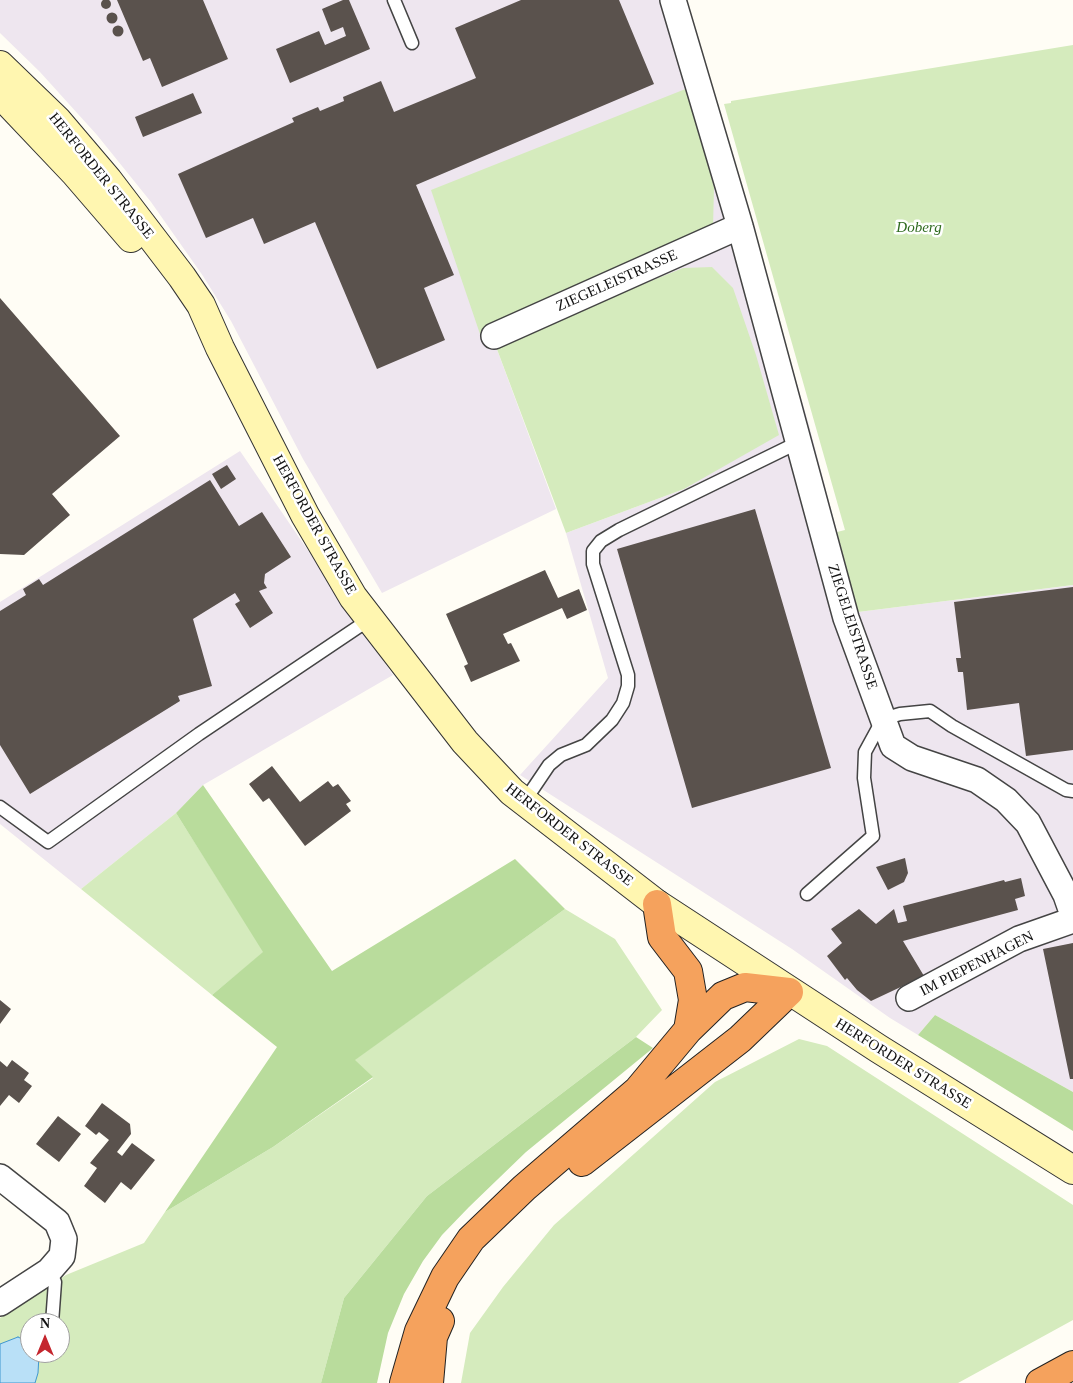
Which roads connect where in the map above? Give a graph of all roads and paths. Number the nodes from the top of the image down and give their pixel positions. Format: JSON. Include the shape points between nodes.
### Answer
{"nodes":[{"id":1,"x":394,"y":0,"type":"edge"},
{"id":2,"x":673,"y":0,"type":"edge"},
{"id":3,"x":412,"y":43,"type":"dead end"},
{"id":4,"x":0,"y":65,"type":"edge"},
{"id":5,"x":0,"y":94,"type":"edge"},
{"id":6,"x":740,"y":226,"type":"junction"},
{"id":7,"x":494,"y":336,"type":"dead end"},
{"id":8,"x":220,"y":348,"type":"junction"},
{"id":9,"x":799,"y":442,"type":"junction"},
{"id":10,"x":370,"y":619,"type":"junction"},
{"id":11,"x":883,"y":719,"type":"junction"},
{"id":12,"x":1073,"y":791,"type":"edge"},
{"id":13,"x":524,"y":802,"type":"junction"},
{"id":14,"x":0,"y":806,"type":"edge"},
{"id":15,"x":807,"y":894,"type":"dead end"},
{"id":16,"x":657,"y":904,"type":"junction"},
{"id":17,"x":1073,"y":915,"type":"edge"},
{"id":18,"x":1073,"y":920,"type":"edge"},
{"id":19,"x":789,"y":992,"type":"junction"},
{"id":20,"x":909,"y":998,"type":"dead end"},
{"id":21,"x":688,"y":1030,"type":"junction"},
{"id":22,"x":1073,"y":1170,"type":"edge"},
{"id":23,"x":0,"y":1177,"type":"edge"},
{"id":24,"x":49,"y":1271,"type":"junction"},
{"id":25,"x":0,"y":1303,"type":"edge"},
{"id":26,"x":53,"y":1313,"type":"edge"},
{"id":27,"x":1073,"y":1365,"type":"edge"},
{"id":28,"x":404,"y":1383,"type":"edge"},
{"id":29,"x":429,"y":1383,"type":"edge"},
{"id":30,"x":1040,"y":1383,"type":"edge"}],
"edges":[{"from":1,"to":3,"type":"lane"},
{"from":2,"to":6,"type":"street","name":"ZIEGELEISTRASSE"},
{"from":4,"to":8,"type":"main road","name":"HERFORDER STRASSE","via":[[57,120],[108,180],[201,305]]},
{"from":5,"to":8,"type":"main road","name":"HERFORDER STRASSE","via":[[75,173]]},
{"from":6,"to":7,"type":"street","name":"ZIEGELEISTRASSE"},
{"from":6,"to":9,"type":"street","name":"ZIEGELEISTRASSE"},
{"from":8,"to":10,"type":"main road","name":"HERFORDER STRASSE","via":[[305,515],[353,597]]},
{"from":9,"to":11,"type":"street","name":"ZIEGELEISTRASSE","via":[[846,618]]},
{"from":9,"to":13,"type":"lane","via":[[601,540],[593,551],[592,564],[628,675],[628,686],[623,703],[612,720],[586,745],[561,755],[549,765]]},
{"from":10,"to":13,"type":"main road","name":"HERFORDER STRASSE","via":[[465,742]]},
{"from":10,"to":14,"type":"lane","via":[[199,734],[48,842]]},
{"from":11,"to":12,"type":"lane","via":[[930,711],[1066,790]]},
{"from":11,"to":15,"type":"lane","via":[[865,752],[864,778],[873,836]]},
{"from":11,"to":17,"type":"street","name":"ZIEGELEISTRASSE","via":[[893,746],[912,758],[977,780],[1006,800],[1028,823]]},
{"from":13,"to":16,"type":"main road","name":"HERFORDER STRASSE"},
{"from":16,"to":19,"type":"main road","name":"HERFORDER STRASSE"},
{"from":16,"to":21,"type":"highway","via":[[662,937],[688,971],[693,1000]]},
{"from":18,"to":20,"type":"street","name":"IM PIEPENHAGEN","via":[[1019,939]]},
{"from":19,"to":21,"type":"highway","via":[[745,987],[723,996]]},
{"from":19,"to":22,"type":"main road","name":"HERFORDER STRASSE"},
{"from":19,"to":29,"type":"highway","via":[[740,1039],[537,1198],[483,1252],[452,1293],[433,1337]]},
{"from":21,"to":28,"type":"highway","via":[[638,1090],[524,1188],[471,1239],[445,1277],[419,1331]]},
{"from":23,"to":24,"type":"street","via":[[57,1222],[64,1239],[62,1256]]},
{"from":24,"to":25,"type":"street"},
{"from":24,"to":26,"type":"lane","via":[[55,1282]]},
{"from":27,"to":30,"type":"highway"}]}
